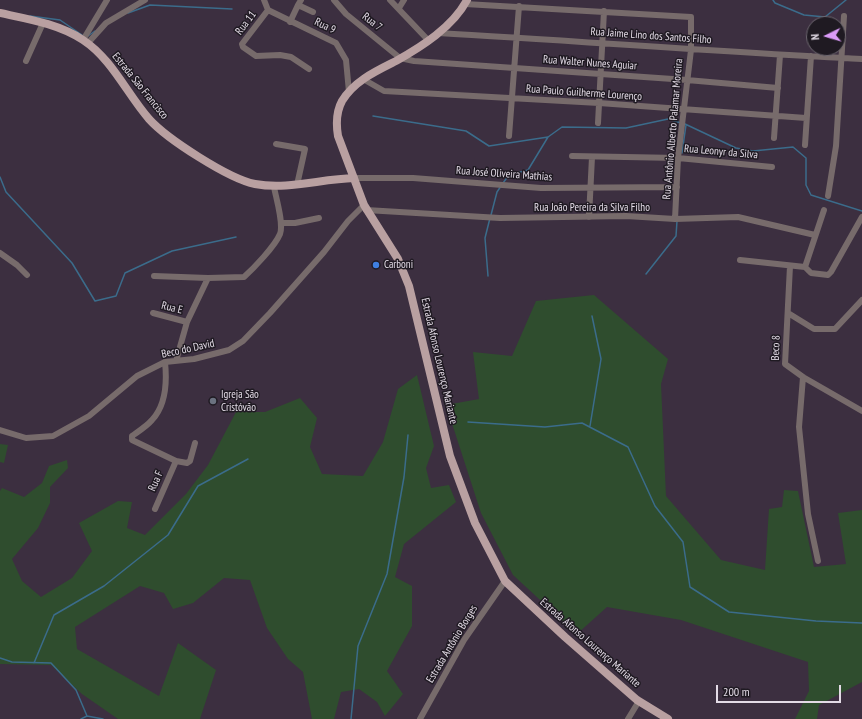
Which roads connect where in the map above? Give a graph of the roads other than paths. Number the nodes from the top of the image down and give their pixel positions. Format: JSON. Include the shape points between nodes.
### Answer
{"nodes":[{"id":1,"x":107,"y":0,"type":"edge"},
{"id":2,"x":145,"y":0,"type":"edge"},
{"id":3,"x":264,"y":0,"type":"edge"},
{"id":4,"x":334,"y":0,"type":"edge"},
{"id":5,"x":390,"y":0,"type":"edge"},
{"id":6,"x":404,"y":0,"type":"edge"},
{"id":7,"x":300,"y":2,"type":"edge"},
{"id":8,"x":466,"y":2,"type":"edge"},
{"id":9,"x":518,"y":6,"type":"junction"},
{"id":10,"x":399,"y":8,"type":"junction"},
{"id":11,"x":268,"y":10,"type":"junction"},
{"id":12,"x":604,"y":11,"type":"junction"},
{"id":13,"x":313,"y":12,"type":"dead end"},
{"id":14,"x":0,"y":13,"type":"edge"},
{"id":15,"x":290,"y":22,"type":"junction"},
{"id":16,"x":43,"y":23,"type":"junction"},
{"id":17,"x":438,"y":33,"type":"junction"},
{"id":18,"x":516,"y":38,"type":"junction"},
{"id":19,"x":85,"y":39,"type":"junction"},
{"id":20,"x":428,"y":40,"type":"junction"},
{"id":21,"x":602,"y":43,"type":"junction"},
{"id":22,"x":690,"y":50,"type":"junction"},
{"id":23,"x":780,"y":55,"type":"junction"},
{"id":24,"x":806,"y":56,"type":"edge"},
{"id":25,"x":811,"y":56,"type":"joint"},
{"id":26,"x":400,"y":58,"type":"junction"},
{"id":27,"x":842,"y":58,"type":"junction"},
{"id":28,"x":862,"y":59,"type":"edge"},
{"id":29,"x":26,"y":61,"type":"dead end"},
{"id":30,"x":309,"y":69,"type":"dead end"},
{"id":31,"x":514,"y":69,"type":"junction"},
{"id":32,"x":600,"y":74,"type":"junction"},
{"id":33,"x":362,"y":79,"type":"junction"},
{"id":34,"x":688,"y":80,"type":"junction"},
{"id":35,"x":778,"y":88,"type":"junction"},
{"id":36,"x":349,"y":92,"type":"junction"},
{"id":37,"x":512,"y":98,"type":"junction"},
{"id":38,"x":599,"y":103,"type":"junction"},
{"id":39,"x":684,"y":110,"type":"junction"},
{"id":40,"x":777,"y":116,"type":"junction"},
{"id":41,"x":806,"y":118,"type":"junction"},
{"id":42,"x":598,"y":123,"type":"dead end"},
{"id":43,"x":509,"y":136,"type":"dead end"},
{"id":44,"x":774,"y":138,"type":"dead end"},
{"id":45,"x":276,"y":144,"type":"dead end"},
{"id":46,"x":805,"y":145,"type":"dead end"},
{"id":47,"x":572,"y":156,"type":"dead end"},
{"id":48,"x":592,"y":158,"type":"junction"},
{"id":49,"x":678,"y":158,"type":"junction"},
{"id":50,"x":772,"y":167,"type":"dead end"},
{"id":51,"x":354,"y":178,"type":"junction"},
{"id":52,"x":297,"y":185,"type":"junction"},
{"id":53,"x":274,"y":187,"type":"junction"},
{"id":54,"x":590,"y":187,"type":"junction"},
{"id":55,"x":677,"y":188,"type":"junction"},
{"id":56,"x":828,"y":196,"type":"dead end"},
{"id":57,"x":365,"y":208,"type":"junction"},
{"id":58,"x":824,"y":210,"type":"dead end"},
{"id":59,"x":589,"y":217,"type":"junction"},
{"id":60,"x":862,"y":217,"type":"edge"},
{"id":61,"x":319,"y":218,"type":"dead end"},
{"id":62,"x":675,"y":219,"type":"junction"},
{"id":63,"x":281,"y":223,"type":"junction"},
{"id":64,"x":815,"y":235,"type":"junction"},
{"id":65,"x":0,"y":253,"type":"edge"},
{"id":66,"x":740,"y":260,"type":"dead end"},
{"id":67,"x":790,"y":266,"type":"junction"},
{"id":68,"x":804,"y":267,"type":"junction"},
{"id":69,"x":27,"y":274,"type":"dead end"},
{"id":70,"x":154,"y":276,"type":"dead end"},
{"id":71,"x":208,"y":278,"type":"junction"},
{"id":72,"x":862,"y":300,"type":"edge"},
{"id":73,"x":153,"y":313,"type":"dead end"},
{"id":74,"x":788,"y":313,"type":"junction"},
{"id":75,"x":187,"y":322,"type":"junction"},
{"id":76,"x":176,"y":361,"type":"junction"},
{"id":77,"x":165,"y":362,"type":"junction"},
{"id":78,"x":803,"y":378,"type":"junction"},
{"id":79,"x":862,"y":411,"type":"edge"},
{"id":80,"x":0,"y":430,"type":"edge"},
{"id":81,"x":195,"y":443,"type":"dead end"},
{"id":82,"x":176,"y":462,"type":"junction"},
{"id":83,"x":155,"y":509,"type":"dead end"},
{"id":84,"x":818,"y":561,"type":"dead end"},
{"id":85,"x":505,"y":581,"type":"junction"},
{"id":86,"x":639,"y":701,"type":"junction"},
{"id":87,"x":420,"y":719,"type":"edge"},
{"id":88,"x":628,"y":719,"type":"edge"},
{"id":89,"x":668,"y":719,"type":"edge"}],
"edges":[{"from":1,"to":19,"type":"street"},
{"from":2,"to":19,"type":"street"},
{"from":3,"to":11,"type":"street"},
{"from":4,"to":26,"type":"street","name":"Rua 7","via":[[346,14]]},
{"from":5,"to":10,"type":"street"},
{"from":6,"to":10,"type":"street"},
{"from":7,"to":13,"type":"street"},
{"from":7,"to":15,"type":"street"},
{"from":8,"to":9,"type":"street"},
{"from":8,"to":17,"type":"main road","name":"Estrada Afonso Lourenço Mariante"},
{"from":9,"to":12,"type":"street"},
{"from":9,"to":18,"type":"street"},
{"from":10,"to":20,"type":"street"},
{"from":11,"to":15,"type":"street","name":"Rua 9"},
{"from":11,"to":30,"type":"street","name":"Rua 11","via":[[242,44],[243,47],[256,56],[291,57]]},
{"from":12,"to":21,"type":"street"},
{"from":12,"to":22,"type":"street","name":"Rua Antônio Alberto Palamar Moreira","via":[[691,17]]},
{"from":14,"to":16,"type":"main road","name":"Estrada São Francisco"},
{"from":15,"to":36,"type":"street","name":"Rua 9","via":[[336,43],[346,60]]},
{"from":16,"to":19,"type":"main road","name":"Estrada São Francisco"},
{"from":16,"to":29,"type":"street"},
{"from":17,"to":18,"type":"street","name":"Rua Jaime Lino dos Santos Filho"},
{"from":17,"to":20,"type":"main road","name":"Estrada Afonso Lourenço Mariante"},
{"from":18,"to":21,"type":"street","name":"Rua Jaime Lino dos Santos Filho"},
{"from":18,"to":31,"type":"street"},
{"from":19,"to":53,"type":"main road","name":"Estrada São Francisco","via":[[111,67],[149,118],[173,140],[234,176],[253,184]]},
{"from":20,"to":26,"type":"main road","name":"Estrada Afonso Lourenço Mariante"},
{"from":21,"to":22,"type":"street","name":"Rua Jaime Lino dos Santos Filho"},
{"from":21,"to":32,"type":"street"},
{"from":22,"to":23,"type":"street","name":"Rua Jaime Lino dos Santos Filho"},
{"from":22,"to":34,"type":"street","name":"Rua Antônio Alberto Palamar Moreira"},
{"from":23,"to":24,"type":"street","name":"Rua Jaime Lino dos Santos Filho"},
{"from":23,"to":35,"type":"street"},
{"from":25,"to":27,"type":"street","name":"Rua Jaime Lino dos Santos Filho"},
{"from":25,"to":41,"type":"street"},
{"from":26,"to":31,"type":"street","name":"Rua Walter Nunes Aguiar","via":[[414,62]]},
{"from":26,"to":33,"type":"main road","name":"Estrada Afonso Lourenço Mariante"},
{"from":27,"to":28,"type":"street","name":"Rua Jaime Lino dos Santos Filho"},
{"from":27,"to":56,"type":"street","via":[[836,146]]},
{"from":31,"to":32,"type":"street","name":"Rua Walter Nunes Aguiar"},
{"from":31,"to":37,"type":"street"},
{"from":32,"to":34,"type":"street","name":"Rua Walter Nunes Aguiar"},
{"from":32,"to":38,"type":"street"},
{"from":33,"to":36,"type":"main road","name":"Estrada Afonso Lourenço Mariante"},
{"from":33,"to":37,"type":"street","name":"Rua Paulo Guilherme Lourenço","via":[[384,91]]},
{"from":34,"to":35,"type":"street","name":"Rua Walter Nunes Aguiar"},
{"from":34,"to":39,"type":"street","name":"Rua Antônio Alberto Palamar Moreira"},
{"from":35,"to":40,"type":"street"},
{"from":36,"to":51,"type":"main road","name":"Estrada Afonso Lourenço Mariante","via":[[342,101],[336,125],[343,152]]},
{"from":37,"to":38,"type":"street","name":"Rua Paulo Guilherme Lourenço"},
{"from":37,"to":43,"type":"street"},
{"from":38,"to":39,"type":"street","name":"Rua Paulo Guilherme Lourenço"},
{"from":38,"to":42,"type":"street"},
{"from":39,"to":40,"type":"street","name":"Rua Paulo Guilherme Lourenço"},
{"from":39,"to":49,"type":"street","name":"Rua Antônio Alberto Palamar Moreira"},
{"from":40,"to":41,"type":"street","name":"Rua Paulo Guilherme Lourenço"},
{"from":40,"to":44,"type":"street"},
{"from":41,"to":46,"type":"street"},
{"from":45,"to":52,"type":"street","via":[[306,149]]},
{"from":47,"to":48,"type":"street","name":"Rua Leonyr da Silva"},
{"from":48,"to":49,"type":"street","name":"Rua Leonyr da Silva"},
{"from":48,"to":54,"type":"street"},
{"from":49,"to":50,"type":"street","name":"Rua Leonyr da Silva"},
{"from":49,"to":55,"type":"street","name":"Rua Antônio Alberto Palamar Moreira"},
{"from":51,"to":52,"type":"main road","name":"Estrada São Francisco"},
{"from":51,"to":54,"type":"street","name":"Rua José Oliveira Mathias","via":[[413,178],[541,188]]},
{"from":51,"to":57,"type":"main road","name":"Estrada Afonso Lourenço Mariante"},
{"from":52,"to":53,"type":"main road","name":"Estrada São Francisco"},
{"from":53,"to":63,"type":"street"},
{"from":54,"to":55,"type":"street","name":"Rua José Oliveira Mathias"},
{"from":54,"to":59,"type":"street"},
{"from":55,"to":62,"type":"street","name":"Rua Antônio Alberto Palamar Moreira"},
{"from":57,"to":59,"type":"street","name":"Rua João Pereira da Silva Filho","via":[[500,218]]},
{"from":57,"to":76,"type":"street","name":"Beco do David","via":[[353,215],[324,252],[243,341],[229,350]]},
{"from":57,"to":85,"type":"main road","name":"Estrada Afonso Lourenço Mariante","via":[[398,260],[409,286],[450,456],[475,523]]},
{"from":58,"to":64,"type":"street"},
{"from":59,"to":62,"type":"street","name":"Rua João Pereira da Silva Filho"},
{"from":60,"to":68,"type":"street","via":[[828,275],[811,273]]},
{"from":61,"to":63,"type":"street"},
{"from":62,"to":64,"type":"street","name":"Rua João Pereira da Silva Filho","via":[[738,217]]},
{"from":63,"to":71,"type":"street","via":[[280,233],[263,258],[244,277]]},
{"from":64,"to":68,"type":"street"},
{"from":65,"to":69,"type":"street"},
{"from":66,"to":67,"type":"street"},
{"from":67,"to":68,"type":"street"},
{"from":67,"to":74,"type":"street","name":"Beco 8"},
{"from":70,"to":71,"type":"street"},
{"from":71,"to":75,"type":"street"},
{"from":72,"to":74,"type":"street","via":[[836,329],[814,329]]},
{"from":73,"to":75,"type":"street","name":"Rua E"},
{"from":74,"to":78,"type":"street","name":"Beco 8","via":[[784,362]]},
{"from":75,"to":76,"type":"street"},
{"from":76,"to":77,"type":"street","name":"Beco do David"},
{"from":77,"to":80,"type":"street","name":"Beco do David","via":[[137,376],[89,416],[53,436],[26,438]]},
{"from":77,"to":82,"type":"street","via":[[165,391],[160,408],[153,420],[131,438]]},
{"from":78,"to":79,"type":"street","name":"Beco 8"},
{"from":78,"to":84,"type":"street","via":[[799,427],[808,514]]},
{"from":81,"to":82,"type":"street","via":[[189,463]]},
{"from":82,"to":83,"type":"street","name":"Rua F"},
{"from":85,"to":86,"type":"main road","name":"Estrada Afonso Lourenço Mariante"},
{"from":85,"to":87,"type":"street","name":"Estrada Antônio Borges","via":[[464,640]]},
{"from":86,"to":88,"type":"street"},
{"from":86,"to":89,"type":"main road","name":"Estrada Afonso Lourenço Mariante"}]}
